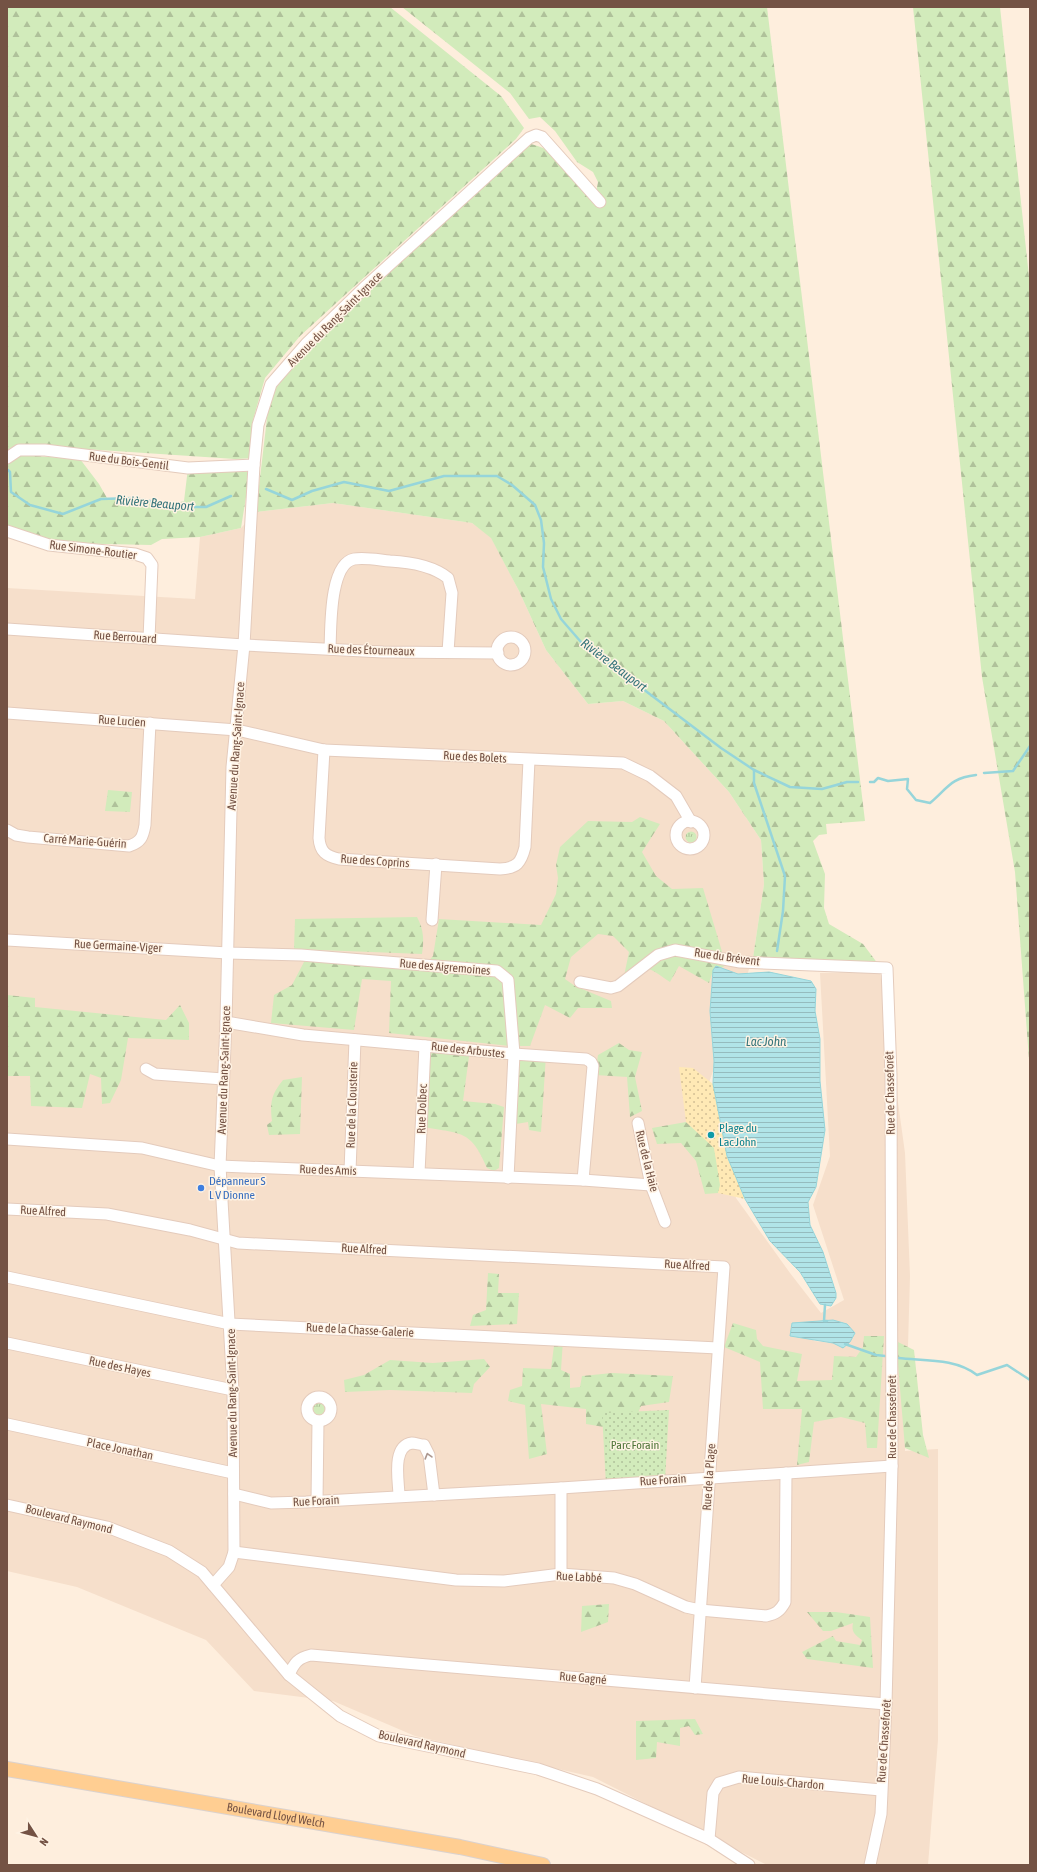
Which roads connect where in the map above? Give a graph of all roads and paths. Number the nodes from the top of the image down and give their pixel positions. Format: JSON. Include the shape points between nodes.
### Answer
{"nodes":[{"id":1,"x":600,"y":202,"type":"dead end"},
{"id":2,"x":7,"y":458,"type":"edge"},
{"id":3,"x":254,"y":465,"type":"junction"},
{"id":4,"x":7,"y":531,"type":"edge"},
{"id":5,"x":7,"y":629,"type":"edge"},
{"id":6,"x":149,"y":639,"type":"junction"},
{"id":7,"x":244,"y":645,"type":"junction"},
{"id":8,"x":330,"y":649,"type":"junction"},
{"id":9,"x":448,"y":652,"type":"junction"},
{"id":10,"x":498,"y":653,"type":"dead end"},
{"id":11,"x":7,"y":713,"type":"edge"},
{"id":12,"x":150,"y":724,"type":"junction"},
{"id":13,"x":237,"y":730,"type":"junction"},
{"id":14,"x":324,"y":750,"type":"junction"},
{"id":15,"x":529,"y":760,"type":"junction"},
{"id":16,"x":691,"y":822,"type":"dead end"},
{"id":17,"x":7,"y":830,"type":"edge"},
{"id":18,"x":436,"y":864,"type":"junction"},
{"id":19,"x":432,"y":920,"type":"dead end"},
{"id":20,"x":7,"y":940,"type":"edge"},
{"id":21,"x":228,"y":953,"type":"junction"},
{"id":22,"x":887,"y":968,"type":"joint"},
{"id":23,"x":580,"y":982,"type":"dead end"},
{"id":24,"x":226,"y":1022,"type":"junction"},
{"id":25,"x":355,"y":1040,"type":"junction"},
{"id":26,"x":425,"y":1046,"type":"junction"},
{"id":27,"x":514,"y":1054,"type":"junction"},
{"id":28,"x":146,"y":1069,"type":"dead end"},
{"id":29,"x":223,"y":1079,"type":"junction"},
{"id":30,"x":638,"y":1123,"type":"dead end"},
{"id":31,"x":7,"y":1139,"type":"edge"},
{"id":32,"x":220,"y":1166,"type":"junction"},
{"id":33,"x":350,"y":1171,"type":"junction"},
{"id":34,"x":419,"y":1173,"type":"junction"},
{"id":35,"x":508,"y":1178,"type":"junction"},
{"id":36,"x":584,"y":1180,"type":"junction"},
{"id":37,"x":651,"y":1185,"type":"junction"},
{"id":38,"x":7,"y":1209,"type":"edge"},
{"id":39,"x":665,"y":1222,"type":"dead end"},
{"id":40,"x":224,"y":1240,"type":"junction"},
{"id":41,"x":724,"y":1267,"type":"joint"},
{"id":42,"x":7,"y":1277,"type":"edge"},
{"id":43,"x":230,"y":1324,"type":"junction"},
{"id":44,"x":7,"y":1343,"type":"edge"},
{"id":45,"x":718,"y":1348,"type":"junction"},
{"id":46,"x":233,"y":1390,"type":"junction"},
{"id":47,"x":318,"y":1421,"type":"dead end"},
{"id":48,"x":7,"y":1424,"type":"edge"},
{"id":49,"x":892,"y":1466,"type":"junction"},
{"id":50,"x":233,"y":1473,"type":"junction"},
{"id":51,"x":786,"y":1473,"type":"junction"},
{"id":52,"x":709,"y":1477,"type":"junction"},
{"id":53,"x":561,"y":1488,"type":"junction"},
{"id":54,"x":234,"y":1494,"type":"junction"},
{"id":55,"x":434,"y":1495,"type":"junction"},
{"id":56,"x":399,"y":1496,"type":"junction"},
{"id":57,"x":317,"y":1501,"type":"junction"},
{"id":58,"x":7,"y":1505,"type":"edge"},
{"id":59,"x":234,"y":1552,"type":"junction"},
{"id":60,"x":561,"y":1574,"type":"junction"},
{"id":61,"x":213,"y":1585,"type":"junction"},
{"id":62,"x":700,"y":1610,"type":"junction"},
{"id":63,"x":289,"y":1675,"type":"junction"},
{"id":64,"x":695,"y":1688,"type":"junction"},
{"id":65,"x":886,"y":1704,"type":"junction"},
{"id":66,"x":7,"y":1769,"type":"edge"},
{"id":67,"x":881,"y":1790,"type":"junction"},
{"id":68,"x":709,"y":1839,"type":"junction"},
{"id":69,"x":544,"y":1865,"type":"edge"},
{"id":70,"x":749,"y":1865,"type":"edge"},
{"id":71,"x":870,"y":1865,"type":"edge"}],
"edges":[{"from":1,"to":3,"type":"street","name":"Avenue du Rang-Saint-Ignace","via":[[542,137],[536,135],[529,138],[366,286],[306,344],[271,384],[258,425]]},
{"from":2,"to":3,"type":"street","name":"Rue du Bois-Gentil","via":[[19,450],[45,450],[188,468]]},
{"from":3,"to":7,"type":"street","name":"Avenue du Rang-Saint-Ignace"},
{"from":4,"to":6,"type":"street","name":"Rue Simone-Routier","via":[[49,546],[135,554],[147,558],[152,565]]},
{"from":5,"to":6,"type":"street","name":"Rue Berrouard"},
{"from":6,"to":7,"type":"street","name":"Rue Berrouard"},
{"from":7,"to":8,"type":"street","name":"Rue des Étourneaux"},
{"from":7,"to":13,"type":"street","name":"Avenue du Rang-Saint-Ignace"},
{"from":8,"to":9,"type":"street","name":"Rue des Étourneaux"},
{"from":8,"to":9,"type":"street","via":[[335,580],[342,567],[354,559],[398,561],[437,570],[448,578],[452,593]]},
{"from":9,"to":10,"type":"street","name":"Rue des Étourneaux"},
{"from":11,"to":12,"type":"street","name":"Rue Lucien"},
{"from":12,"to":13,"type":"street","name":"Rue Lucien"},
{"from":12,"to":17,"type":"street","name":"Carré Marie-Guérin","via":[[145,825],[141,840],[137,844],[129,846],[28,837]]},
{"from":13,"to":14,"type":"street","name":"Rue des Bolets"},
{"from":13,"to":21,"type":"street","name":"Avenue du Rang-Saint-Ignace","via":[[232,767]]},
{"from":14,"to":15,"type":"street","name":"Rue des Bolets"},
{"from":14,"to":18,"type":"street","name":"Rue des Coprins","via":[[319,838],[323,853],[339,859]]},
{"from":15,"to":16,"type":"street","name":"Rue des Bolets","via":[[623,763],[650,776],[676,796]]},
{"from":15,"to":18,"type":"street","name":"Rue des Coprins","via":[[525,847],[517,865],[500,869]]},
{"from":18,"to":19,"type":"street"},
{"from":20,"to":21,"type":"street","name":"Rue Germaine-Viger"},
{"from":21,"to":24,"type":"street","name":"Avenue du Rang-Saint-Ignace"},
{"from":21,"to":27,"type":"street","name":"Rue des Aigremoines","via":[[301,955],[497,972],[508,980]]},
{"from":22,"to":23,"type":"street","name":"Rue du Brévent","via":[[740,962],[675,950],[658,955],[618,986],[611,988]]},
{"from":22,"to":49,"type":"street","name":"Rue de Chasseforêt","via":[[891,1075]]},
{"from":24,"to":25,"type":"street","name":"Rue des Arbustes","via":[[303,1035]]},
{"from":24,"to":29,"type":"street","name":"Avenue du Rang-Saint-Ignace"},
{"from":25,"to":26,"type":"street","name":"Rue des Arbustes"},
{"from":25,"to":33,"type":"street","name":"Rue de la Clousterie"},
{"from":26,"to":27,"type":"street","name":"Rue des Arbustes"},
{"from":26,"to":34,"type":"street","name":"Rue Dolbec"},
{"from":27,"to":35,"type":"street","name":"Rue des Aigremoines"},
{"from":27,"to":36,"type":"street","name":"Rue des Arbustes","via":[[580,1058],[591,1062],[593,1066]]},
{"from":28,"to":29,"type":"street","via":[[155,1074]]},
{"from":29,"to":32,"type":"street","name":"Avenue du Rang-Saint-Ignace"},
{"from":30,"to":37,"type":"street","name":"Rue de la Haie"},
{"from":31,"to":32,"type":"street","name":"Rue des Amis","via":[[142,1148]]},
{"from":32,"to":33,"type":"street","name":"Rue des Amis"},
{"from":32,"to":40,"type":"street","name":"Avenue du Rang-Saint-Ignace"},
{"from":33,"to":34,"type":"street","name":"Rue des Amis"},
{"from":34,"to":35,"type":"street","name":"Rue des Amis"},
{"from":35,"to":36,"type":"street","name":"Rue des Amis"},
{"from":36,"to":37,"type":"street","name":"Rue des Amis"},
{"from":37,"to":39,"type":"street","name":"Rue de la Haie"},
{"from":38,"to":40,"type":"street","name":"Rue Alfred","via":[[107,1214],[190,1230]]},
{"from":40,"to":41,"type":"street","name":"Rue Alfred","via":[[238,1243]]},
{"from":40,"to":43,"type":"street","name":"Avenue du Rang-Saint-Ignace"},
{"from":41,"to":45,"type":"street","name":"Rue de la Plage"},
{"from":42,"to":43,"type":"street","name":"Rue de la Chasse-Galerie"},
{"from":43,"to":45,"type":"street","name":"Rue de la Chasse-Galerie"},
{"from":43,"to":46,"type":"street","name":"Avenue du Rang-Saint-Ignace"},
{"from":44,"to":46,"type":"street","name":"Rue des Hayes"},
{"from":45,"to":52,"type":"street","name":"Rue de la Plage"},
{"from":46,"to":50,"type":"street","name":"Avenue du Rang-Saint-Ignace"},
{"from":47,"to":57,"type":"street"},
{"from":48,"to":50,"type":"street","name":"Place Jonathan"},
{"from":49,"to":51,"type":"street","name":"Rue Forain"},
{"from":49,"to":65,"type":"street","name":"Rue de Chasseforêt"},
{"from":50,"to":54,"type":"street","name":"Avenue du Rang-Saint-Ignace"},
{"from":51,"to":52,"type":"street","name":"Rue Forain"},
{"from":51,"to":62,"type":"street","name":"Rue Labbé","via":[[786,1592],[781,1610],[766,1616]]},
{"from":52,"to":53,"type":"street","name":"Rue Forain"},
{"from":52,"to":62,"type":"street","name":"Rue de la Plage"},
{"from":53,"to":55,"type":"street","name":"Rue Forain"},
{"from":53,"to":60,"type":"street"},
{"from":54,"to":57,"type":"street","name":"Rue Forain","via":[[271,1503]]},
{"from":54,"to":59,"type":"street","name":"Avenue du Rang-Saint-Ignace"},
{"from":55,"to":56,"type":"street","name":"Rue Forain"},
{"from":55,"to":56,"type":"street","one_way":true,"via":[[429,1455],[424,1445],[412,1443],[404,1446],[399,1453]]},
{"from":56,"to":57,"type":"street","name":"Rue Forain"},
{"from":58,"to":61,"type":"street","name":"Boulevard Raymond","via":[[107,1526],[169,1551],[202,1572]]},
{"from":59,"to":60,"type":"street","name":"Rue Labbé","via":[[456,1580],[504,1581]]},
{"from":59,"to":61,"type":"street","name":"Avenue du Rang-Saint-Ignace","via":[[229,1567]]},
{"from":60,"to":62,"type":"street","name":"Rue Labbé","via":[[614,1578]]},
{"from":61,"to":63,"type":"street","name":"Boulevard Raymond"},
{"from":62,"to":64,"type":"street","name":"Rue de la Plage"},
{"from":63,"to":64,"type":"street","name":"Rue Gagné","via":[[299,1658],[311,1655]]},
{"from":63,"to":68,"type":"street","name":"Boulevard Raymond","via":[[340,1716],[379,1736],[538,1769],[597,1789]]},
{"from":64,"to":65,"type":"street","name":"Rue Gagné"},
{"from":65,"to":67,"type":"street","name":"Rue de Chasseforêt"},
{"from":66,"to":69,"type":"main road","name":"Boulevard Lloyd Welch","via":[[460,1847]]},
{"from":67,"to":68,"type":"street","name":"Rue Louis-Chardon","via":[[739,1777],[719,1783],[714,1793]]},
{"from":67,"to":71,"type":"street","name":"Rue de Chasseforêt","via":[[881,1814]]},
{"from":68,"to":70,"type":"street","name":"Boulevard Raymond"}]}
